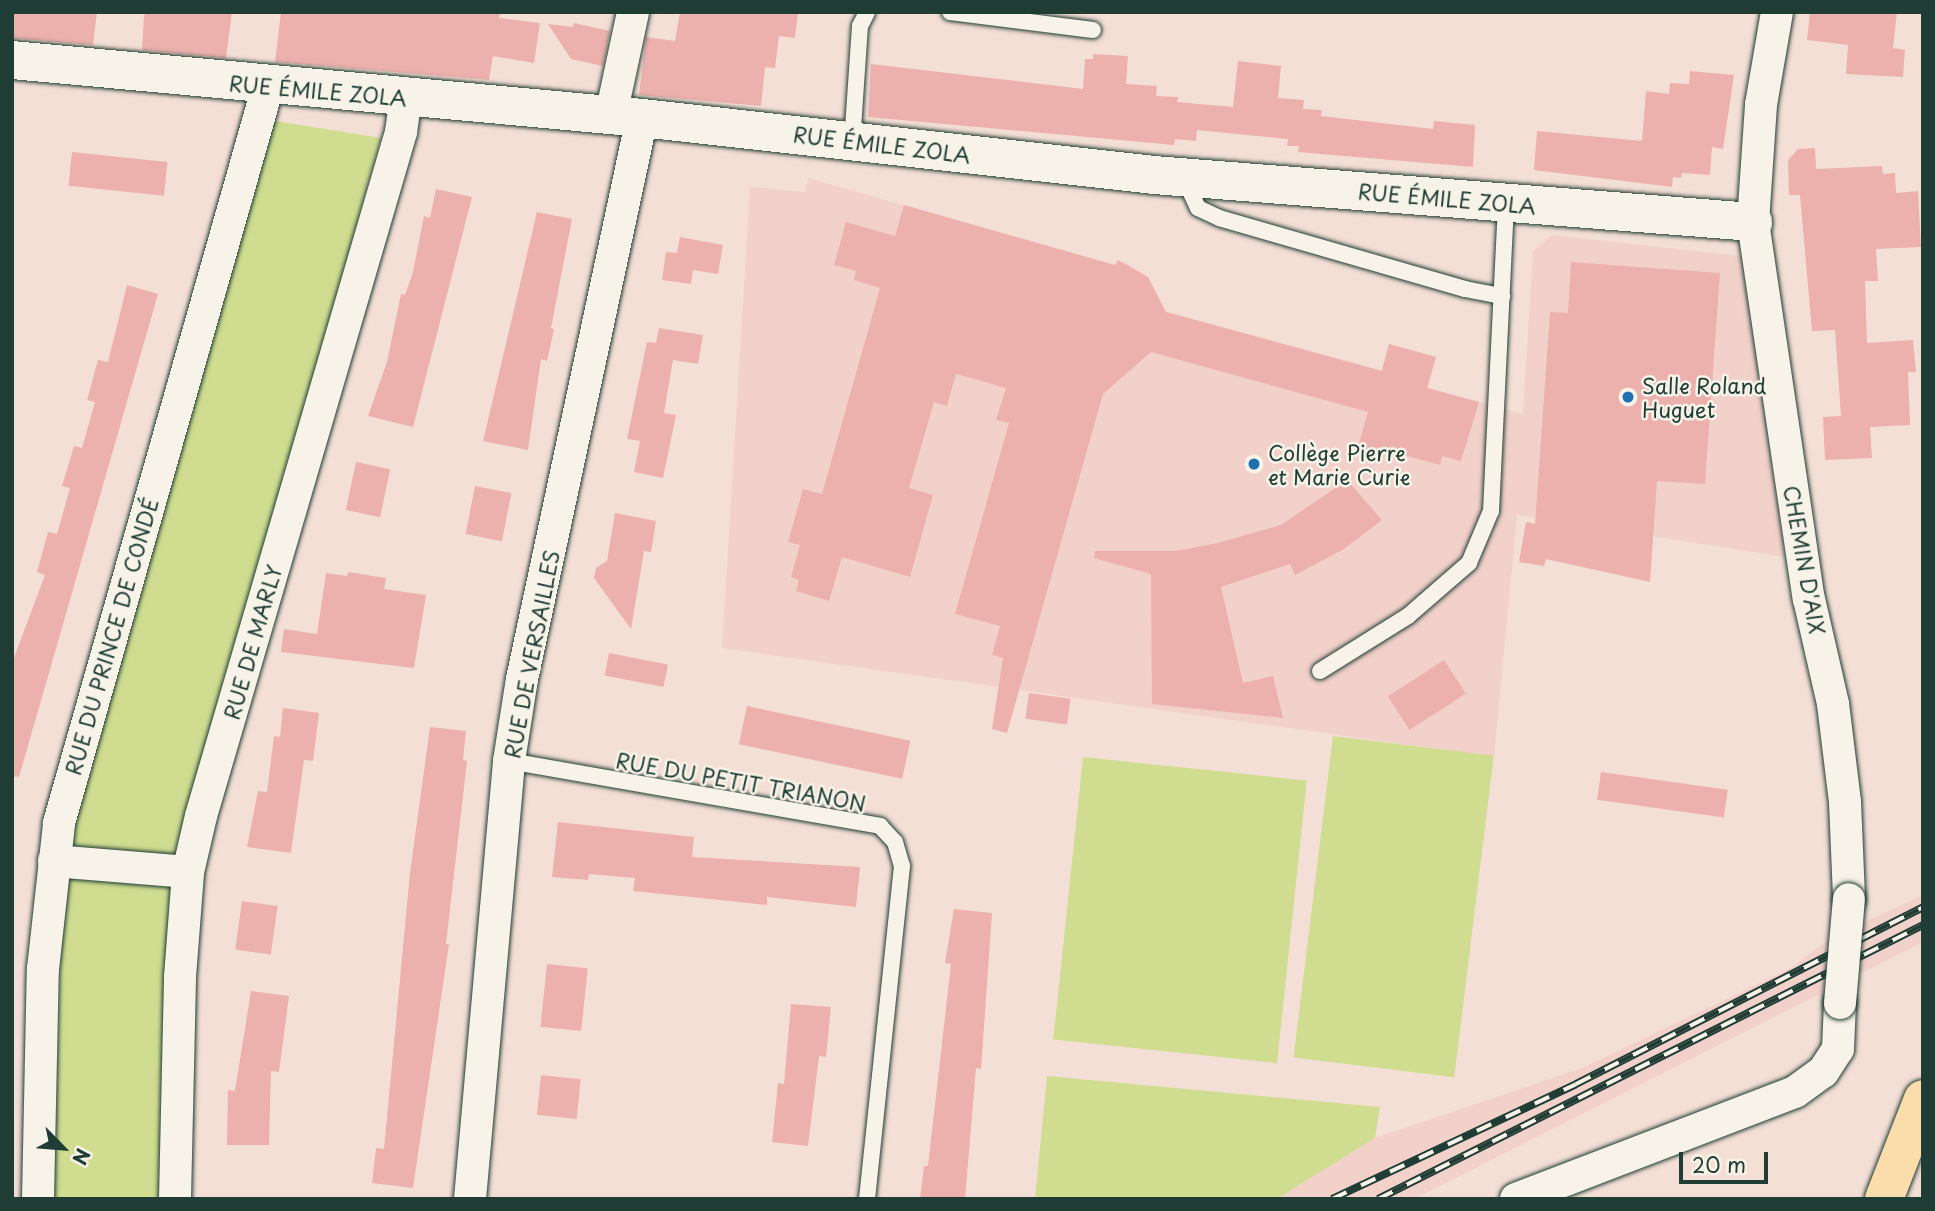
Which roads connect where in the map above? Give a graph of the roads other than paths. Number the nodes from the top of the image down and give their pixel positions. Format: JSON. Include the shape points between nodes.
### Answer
{"nodes":[{"id":1,"x":634,"y":12,"type":"edge"},
{"id":2,"x":867,"y":12,"type":"edge"},
{"id":3,"x":950,"y":12,"type":"edge"},
{"id":4,"x":1777,"y":12,"type":"edge"},
{"id":5,"x":1093,"y":30,"type":"dead end"},
{"id":6,"x":12,"y":60,"type":"edge"},
{"id":7,"x":268,"y":86,"type":"junction"},
{"id":8,"x":405,"y":98,"type":"junction"},
{"id":9,"x":626,"y":116,"type":"junction"},
{"id":10,"x":852,"y":143,"type":"junction"},
{"id":11,"x":1182,"y":176,"type":"junction"},
{"id":12,"x":1506,"y":203,"type":"junction"},
{"id":13,"x":1753,"y":222,"type":"junction"},
{"id":14,"x":1502,"y":296,"type":"junction"},
{"id":15,"x":1320,"y":671,"type":"dead end"},
{"id":16,"x":509,"y":761,"type":"junction"},
{"id":17,"x":54,"y":861,"type":"junction"},
{"id":18,"x":188,"y":872,"type":"junction"},
{"id":19,"x":1923,"y":1098,"type":"edge"},
{"id":20,"x":38,"y":1199,"type":"edge"},
{"id":21,"x":175,"y":1199,"type":"edge"},
{"id":22,"x":470,"y":1199,"type":"edge"},
{"id":23,"x":867,"y":1199,"type":"edge"},
{"id":24,"x":1516,"y":1199,"type":"edge"},
{"id":25,"x":1885,"y":1199,"type":"edge"}],
"edges":[{"from":1,"to":9,"type":"street","name":"RUE DE VERSAILLES"},
{"from":2,"to":10,"type":"lane","via":[[860,26]]},
{"from":3,"to":5,"type":"lane"},
{"from":4,"to":13,"type":"street","name":"CHEMIN D'AIX","via":[[1761,105]]},
{"from":6,"to":7,"type":"street","name":"RUE ÉMILE ZOLA"},
{"from":7,"to":8,"type":"street","name":"RUE ÉMILE ZOLA"},
{"from":7,"to":17,"type":"street","name":"RUE DU PRINCE DE CONDÉ","via":[[70,780]]},
{"from":8,"to":9,"type":"street","name":"RUE ÉMILE ZOLA"},
{"from":8,"to":18,"type":"street","name":"RUE DE MARLY","via":[[401,132]]},
{"from":9,"to":10,"type":"street","name":"RUE ÉMILE ZOLA"},
{"from":9,"to":16,"type":"street","name":"RUE DE VERSAILLES"},
{"from":10,"to":11,"type":"street","name":"RUE ÉMILE ZOLA"},
{"from":11,"to":12,"type":"street","name":"RUE ÉMILE ZOLA"},
{"from":11,"to":14,"type":"lane","via":[[1198,208],[1219,218]]},
{"from":12,"to":13,"type":"street","name":"RUE ÉMILE ZOLA"},
{"from":12,"to":14,"type":"lane"},
{"from":13,"to":24,"type":"street","name":"CHEMIN D'AIX","bridge":true,"via":[[1809,599],[1833,704],[1845,802],[1849,899],[1838,1049],[1823,1072],[1795,1092]]},
{"from":14,"to":15,"type":"lane","via":[[1491,511],[1469,563],[1408,616]]},
{"from":16,"to":22,"type":"street","name":"RUE DE VERSAILLES"},
{"from":16,"to":23,"type":"lane","name":"RUE DU PETIT TRIANON","via":[[880,826],[895,842],[902,866]]},
{"from":17,"to":18,"type":"street"},
{"from":17,"to":20,"type":"street","name":"RUE DU PRINCE DE CONDÉ","via":[[43,969]]},
{"from":18,"to":21,"type":"street","name":"RUE DE MARLY","via":[[180,977]]},
{"from":19,"to":25,"type":"highway"}]}
